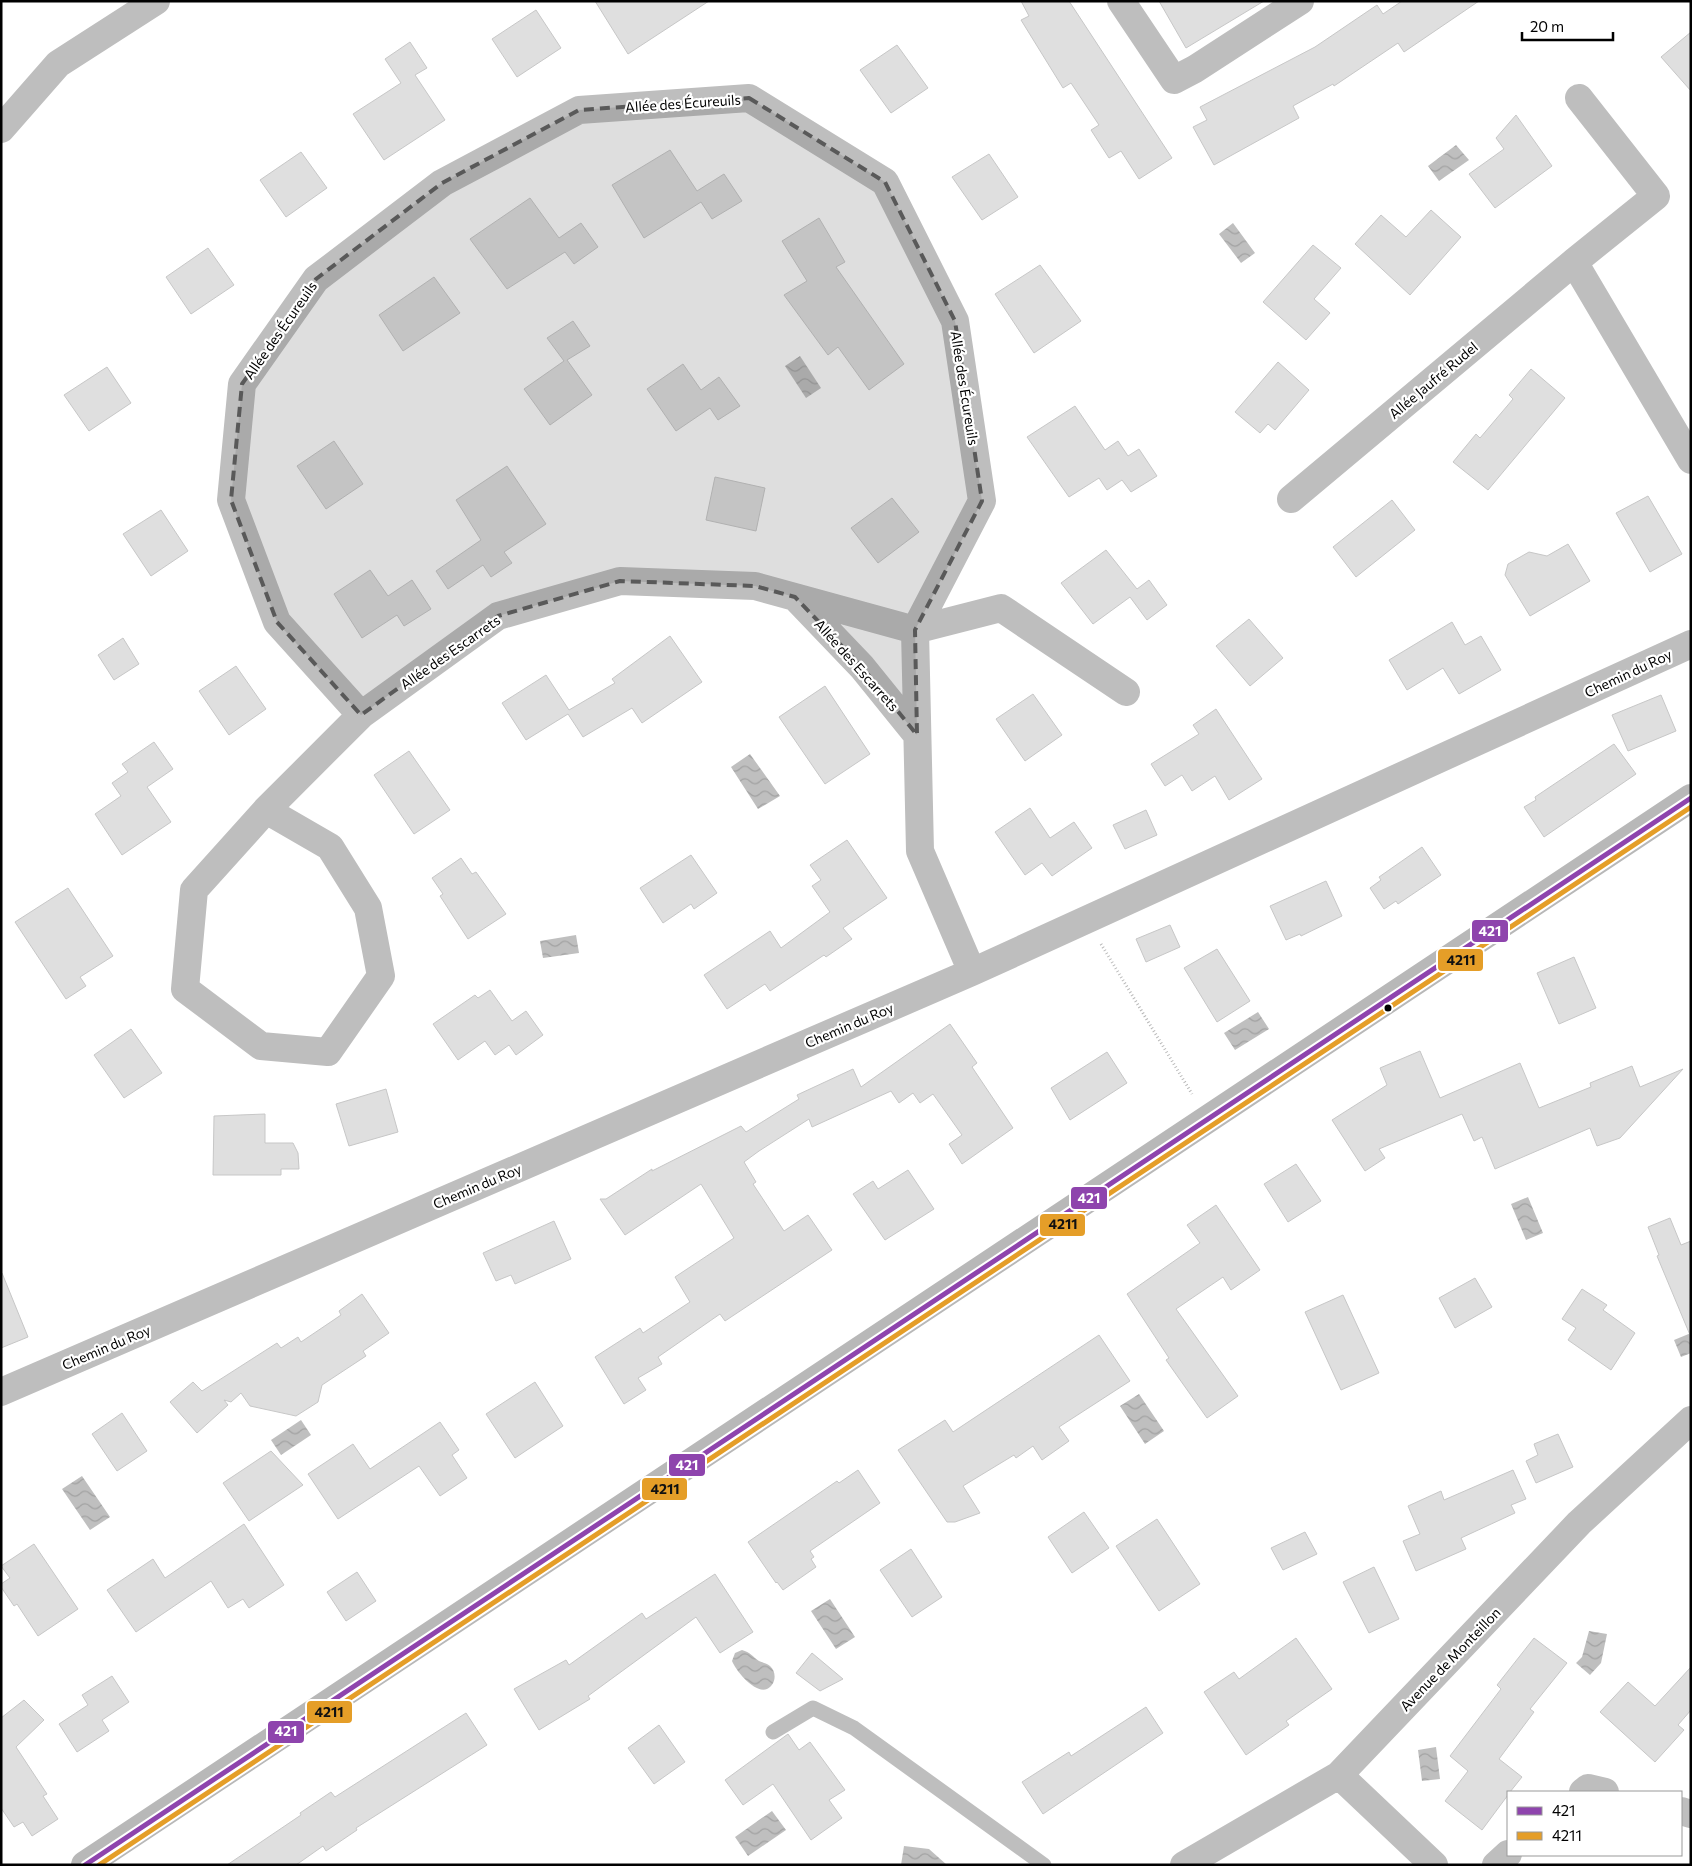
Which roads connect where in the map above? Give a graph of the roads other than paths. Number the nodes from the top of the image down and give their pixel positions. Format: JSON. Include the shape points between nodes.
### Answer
{"nodes":[{"id":1,"x":156,"y":1,"type":"edge"},
{"id":2,"x":1121,"y":1,"type":"edge"},
{"id":3,"x":1300,"y":1,"type":"edge"},
{"id":4,"x":1579,"y":98,"type":"dead end"},
{"id":5,"x":1,"y":129,"type":"edge"},
{"id":6,"x":1574,"y":262,"type":"junction"},
{"id":7,"x":1691,"y":460,"type":"edge"},
{"id":8,"x":1291,"y":499,"type":"dead end"},
{"id":9,"x":795,"y":597,"type":"junction"},
{"id":10,"x":915,"y":630,"type":"junction"},
{"id":11,"x":1691,"y":644,"type":"edge"},
{"id":12,"x":1126,"y":692,"type":"dead end"},
{"id":13,"x":361,"y":715,"type":"junction"},
{"id":14,"x":917,"y":735,"type":"junction"},
{"id":15,"x":1691,"y":798,"type":"edge"},
{"id":16,"x":266,"y":810,"type":"junction"},
{"id":17,"x":972,"y":972,"type":"junction"},
{"id":18,"x":1,"y":1392,"type":"edge"},
{"id":19,"x":1691,"y":1420,"type":"edge"},
{"id":20,"x":773,"y":1732,"type":"dead end"},
{"id":21,"x":1339,"y":1775,"type":"junction"},
{"id":22,"x":1584,"y":1791,"type":"edge"},
{"id":23,"x":1601,"y":1791,"type":"edge"},
{"id":24,"x":1507,"y":1855,"type":"edge"},
{"id":25,"x":85,"y":1865,"type":"edge"},
{"id":26,"x":1044,"y":1865,"type":"edge"},
{"id":27,"x":1184,"y":1865,"type":"edge"},
{"id":28,"x":1434,"y":1865,"type":"edge"},
{"id":29,"x":1496,"y":1865,"type":"edge"}],
"edges":[{"from":1,"to":5,"type":"street","via":[[58,64]]},
{"from":2,"to":3,"type":"street","via":[[1174,80]]},
{"from":4,"to":6,"type":"street","name":"Allée Jaufré Rudel","via":[[1656,196]]},
{"from":6,"to":7,"type":"street"},
{"from":6,"to":8,"type":"street","name":"Allée Jaufré Rudel"},
{"from":9,"to":10,"type":"street","name":"Allée des Escarrets"},
{"from":9,"to":13,"type":"street","name":"Allée des Escarrets","via":[[755,586],[620,581],[498,616]]},
{"from":9,"to":14,"type":"street","name":"Allée des Escarrets","via":[[862,667]]},
{"from":10,"to":12,"type":"street","via":[[1001,608]]},
{"from":10,"to":13,"type":"street","name":"Allée des Écureuils","via":[[982,501],[955,321],[885,182],[749,98],[580,110],[442,183],[316,279],[242,384],[231,500],[277,622]]},
{"from":10,"to":14,"type":"street","name":"Allée des Escarrets"},
{"from":11,"to":17,"type":"street","name":"Chemin du Roy"},
{"from":13,"to":16,"type":"street","name":"Allée des Escarrets"},
{"from":14,"to":17,"type":"street","name":"Allée des Escarrets","via":[[920,852]]},
{"from":15,"to":25,"type":"main road"},
{"from":16,"to":16,"type":"street","name":"Allée des Escarrets","via":[[194,890],[185,989],[261,1046],[328,1052],[381,976],[368,908],[330,847]]},
{"from":17,"to":18,"type":"street","name":"Chemin du Roy"},
{"from":19,"to":21,"type":"street","name":"Avenue de Monteillon","via":[[1579,1523]]},
{"from":20,"to":26,"type":"lane","via":[[813,1708],[846,1724]]},
{"from":21,"to":27,"type":"street","name":"Avenue de Monteillon"},
{"from":21,"to":28,"type":"street"},
{"from":22,"to":23,"type":"street","via":[[1588,1788]]},
{"from":24,"to":29,"type":"street"}]}
